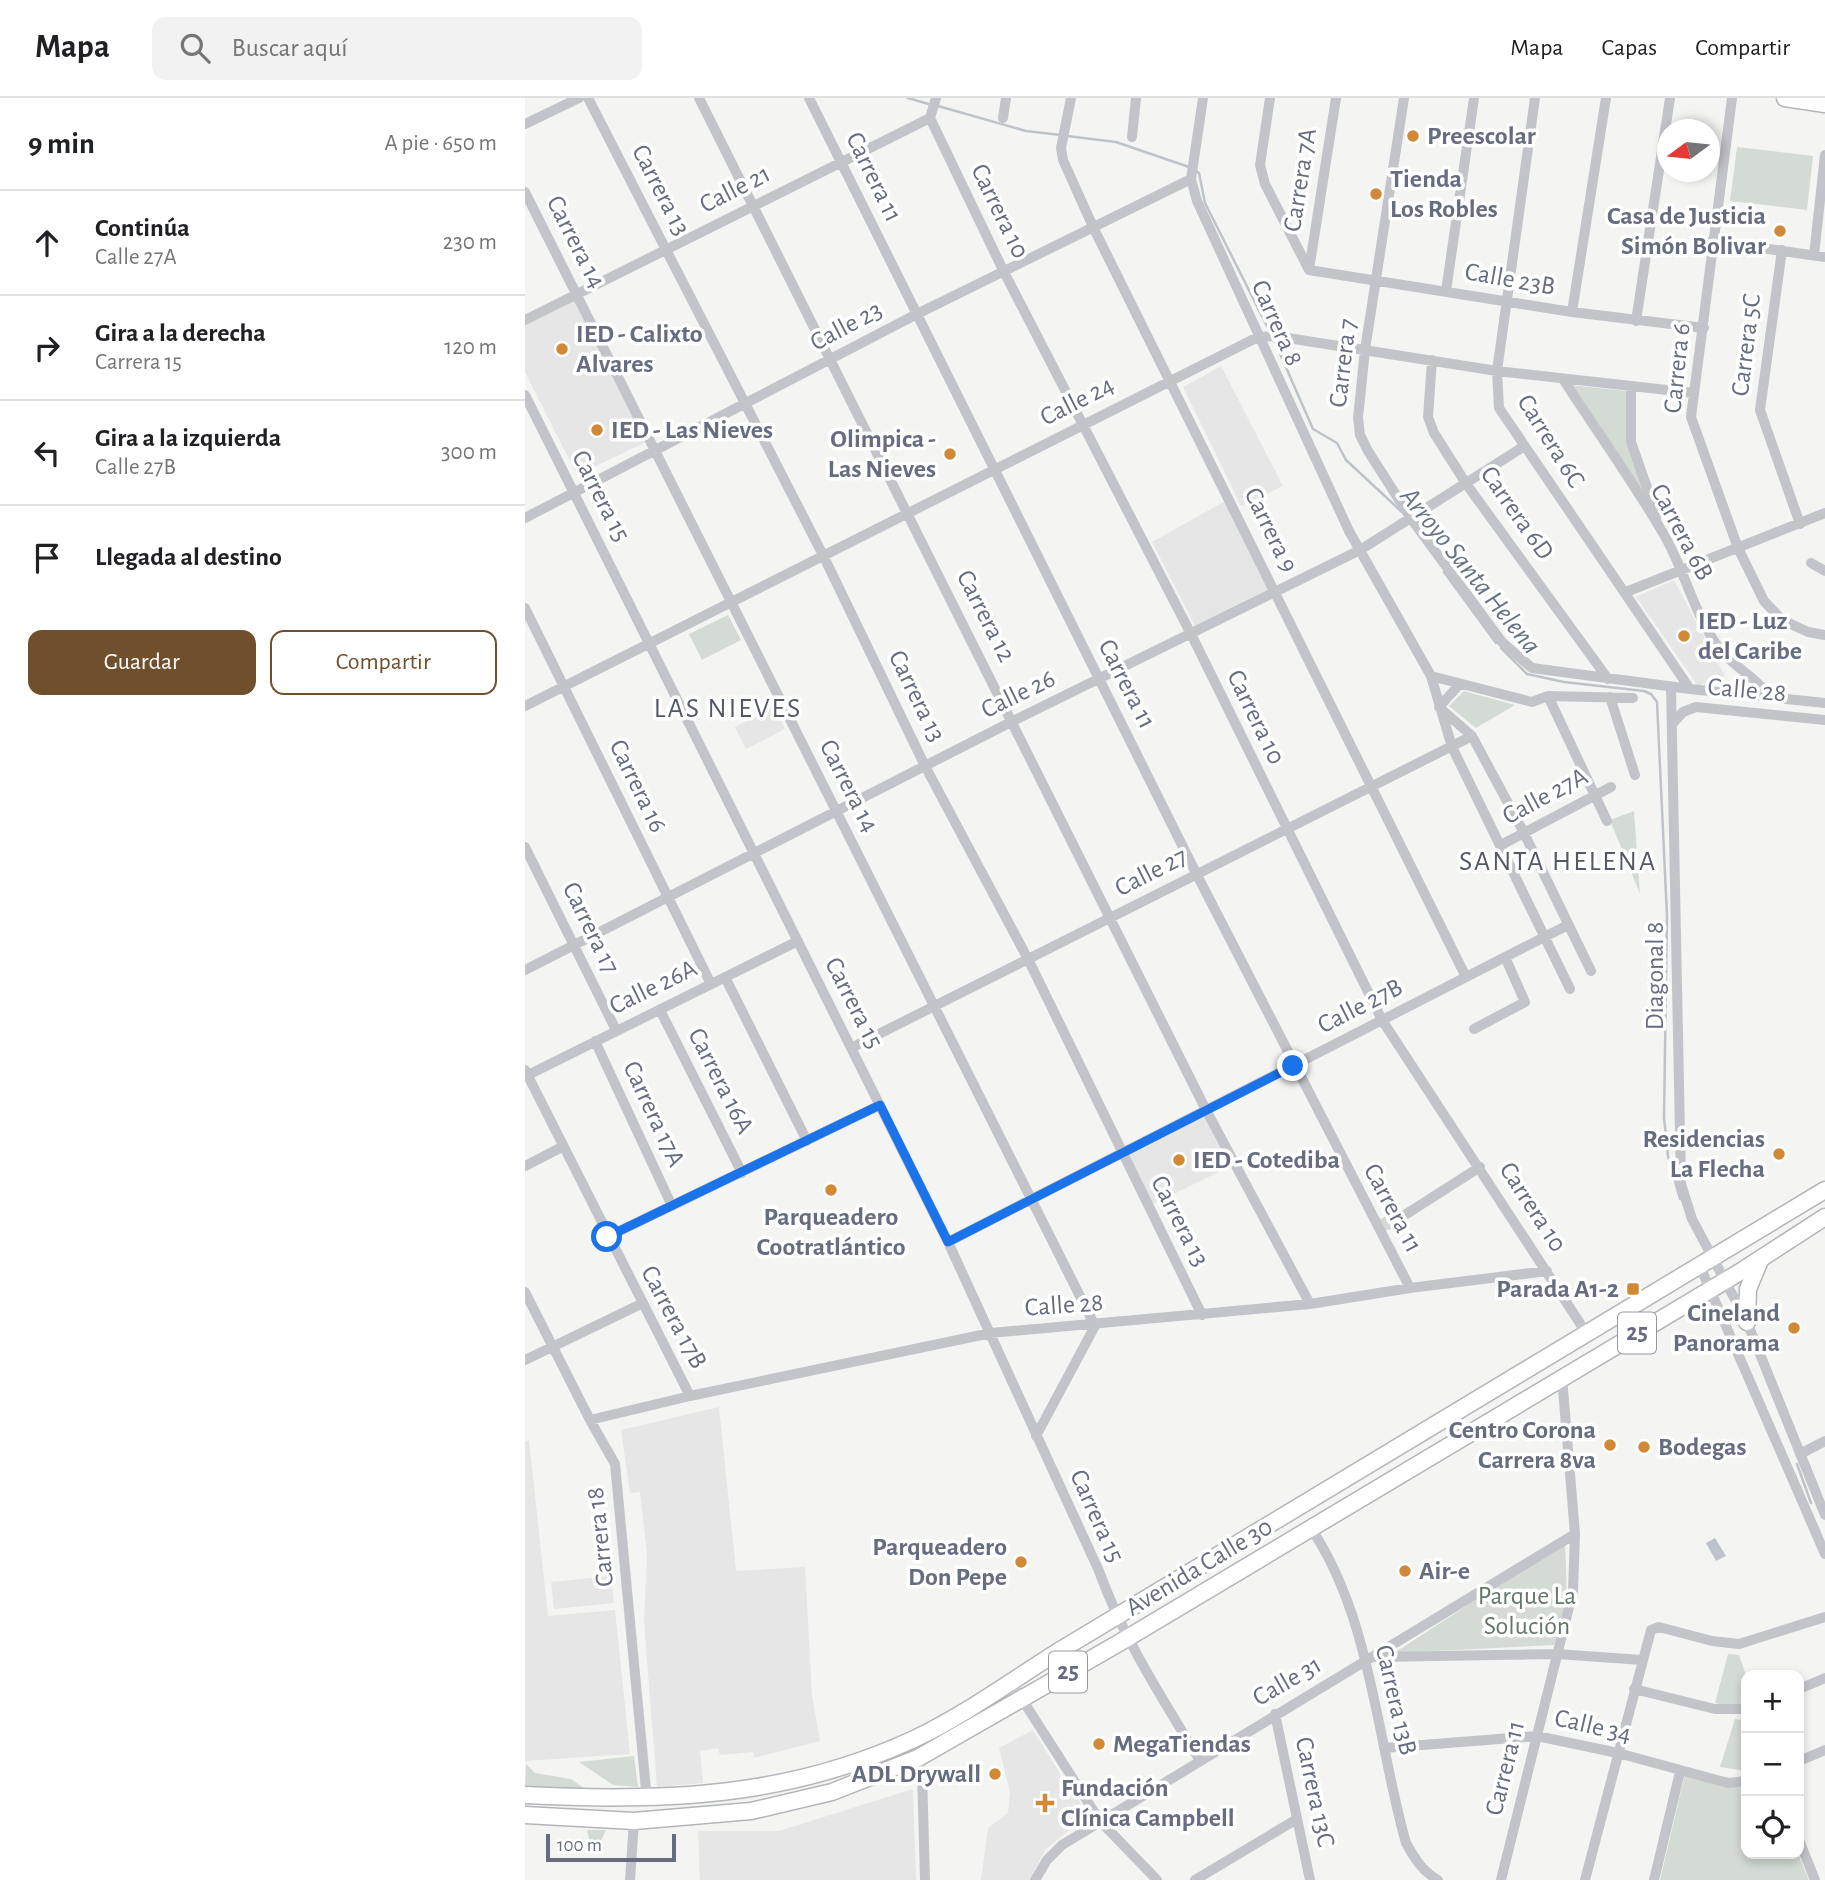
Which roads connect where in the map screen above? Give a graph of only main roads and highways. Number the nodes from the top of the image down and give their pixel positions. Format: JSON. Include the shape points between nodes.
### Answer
{"nodes":[{"id":1,"x":1785,"y":98,"type":"edge"},
{"id":2,"x":1825,"y":104,"type":"edge"},
{"id":3,"x":1825,"y":1190,"type":"edge"},
{"id":4,"x":1825,"y":1217,"type":"edge"},
{"id":5,"x":1761,"y":1258,"type":"junction"},
{"id":6,"x":1747,"y":1322,"type":"road end"},
{"id":7,"x":525,"y":1795,"type":"edge"},
{"id":8,"x":525,"y":1815,"type":"edge"}],
"edges":[{"from":1,"to":2,"type":"highway"},
{"from":3,"to":7,"type":"highway","name":"Avenida Calle 30","number":"25","via":[[960,1715],[913,1739],[813,1776],[712,1795],[647,1800]]},
{"from":4,"to":5,"type":"highway","name":"Avenida Calle 30","number":"25"},
{"from":5,"to":6,"type":"highway","via":[[1748,1289]]},
{"from":5,"to":8,"type":"highway","name":"Avenida Calle 30","number":"25","via":[[918,1758],[800,1801],[705,1817],[634,1821]]}]}
